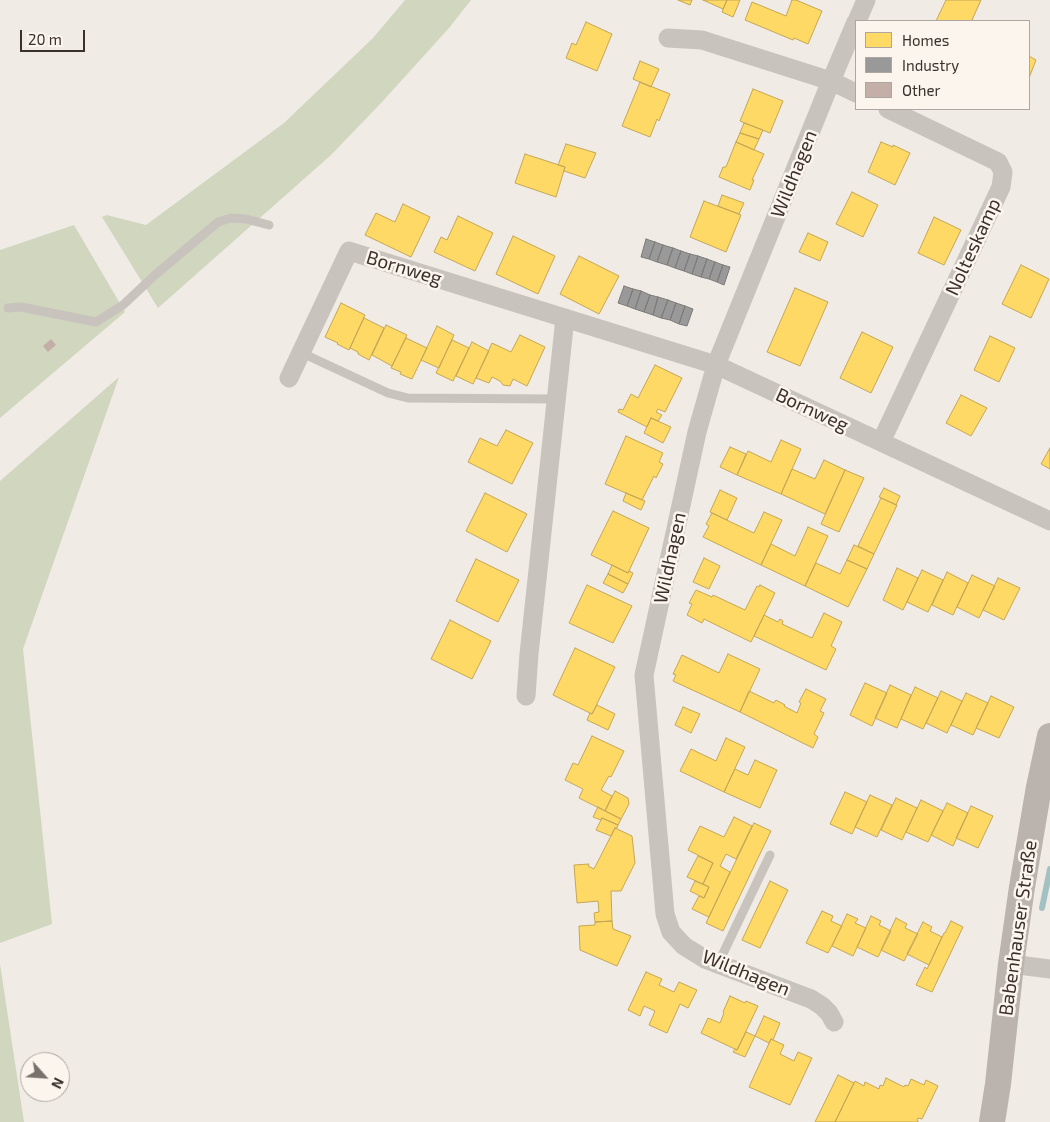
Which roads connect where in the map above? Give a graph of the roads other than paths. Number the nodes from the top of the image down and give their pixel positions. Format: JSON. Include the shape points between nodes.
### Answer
{"nodes":[{"id":1,"x":866,"y":0,"type":"edge"},
{"id":2,"x":857,"y":20,"type":"edge"},
{"id":3,"x":855,"y":24,"type":"edge"},
{"id":4,"x":668,"y":38,"type":"dead end"},
{"id":5,"x":831,"y":81,"type":"junction"},
{"id":6,"x":855,"y":93,"type":"edge"},
{"id":7,"x":890,"y":110,"type":"edge"},
{"id":8,"x":269,"y":225,"type":"dead end"},
{"id":9,"x":8,"y":308,"type":"dead end"},
{"id":10,"x":565,"y":318,"type":"junction"},
{"id":11,"x":302,"y":353,"type":"junction"},
{"id":12,"x":716,"y":366,"type":"junction"},
{"id":13,"x":289,"y":378,"type":"dead end"},
{"id":14,"x":557,"y":399,"type":"junction"},
{"id":15,"x":881,"y":442,"type":"junction"},
{"id":16,"x":1050,"y":522,"type":"edge"},
{"id":17,"x":526,"y":696,"type":"dead end"},
{"id":18,"x":1050,"y":736,"type":"edge"},
{"id":19,"x":770,"y":856,"type":"dead end"},
{"id":20,"x":718,"y":964,"type":"junction"},
{"id":21,"x":1011,"y":964,"type":"junction"},
{"id":22,"x":1050,"y":969,"type":"edge"},
{"id":23,"x":834,"y":1022,"type":"dead end"},
{"id":24,"x":992,"y":1122,"type":"edge"}],
"edges":[{"from":1,"to":2,"type":"street","name":"Wildhagen"},
{"from":3,"to":5,"type":"street","name":"Wildhagen"},
{"from":4,"to":5,"type":"street","via":[[702,40]]},
{"from":5,"to":6,"type":"street"},
{"from":5,"to":12,"type":"street","name":"Wildhagen"},
{"from":7,"to":15,"type":"street","name":"Nolteskamp","via":[[998,162],[1003,172],[1001,187]]},
{"from":8,"to":9,"type":"lane","via":[[231,218],[218,222],[123,305],[96,322],[22,307]]},
{"from":10,"to":11,"type":"street","name":"Bornweg","via":[[348,251]]},
{"from":10,"to":12,"type":"street","name":"Bornweg"},
{"from":10,"to":14,"type":"street"},
{"from":11,"to":13,"type":"street","name":"Bornweg"},
{"from":11,"to":14,"type":"lane","via":[[388,393],[408,398]]},
{"from":12,"to":15,"type":"street","name":"Bornweg"},
{"from":12,"to":20,"type":"street","name":"Wildhagen","via":[[697,432],[644,675],[665,914],[671,932],[684,946]]},
{"from":14,"to":17,"type":"street"},
{"from":15,"to":16,"type":"street","name":"Bornweg"},
{"from":18,"to":21,"type":"main road","name":"Babenhauser Straße","via":[[1023,878]]},
{"from":19,"to":20,"type":"lane"},
{"from":20,"to":23,"type":"street","name":"Wildhagen","via":[[811,999],[829,1013]]},
{"from":21,"to":22,"type":"street"},
{"from":21,"to":24,"type":"main road","name":"Babenhauser Straße"}]}
